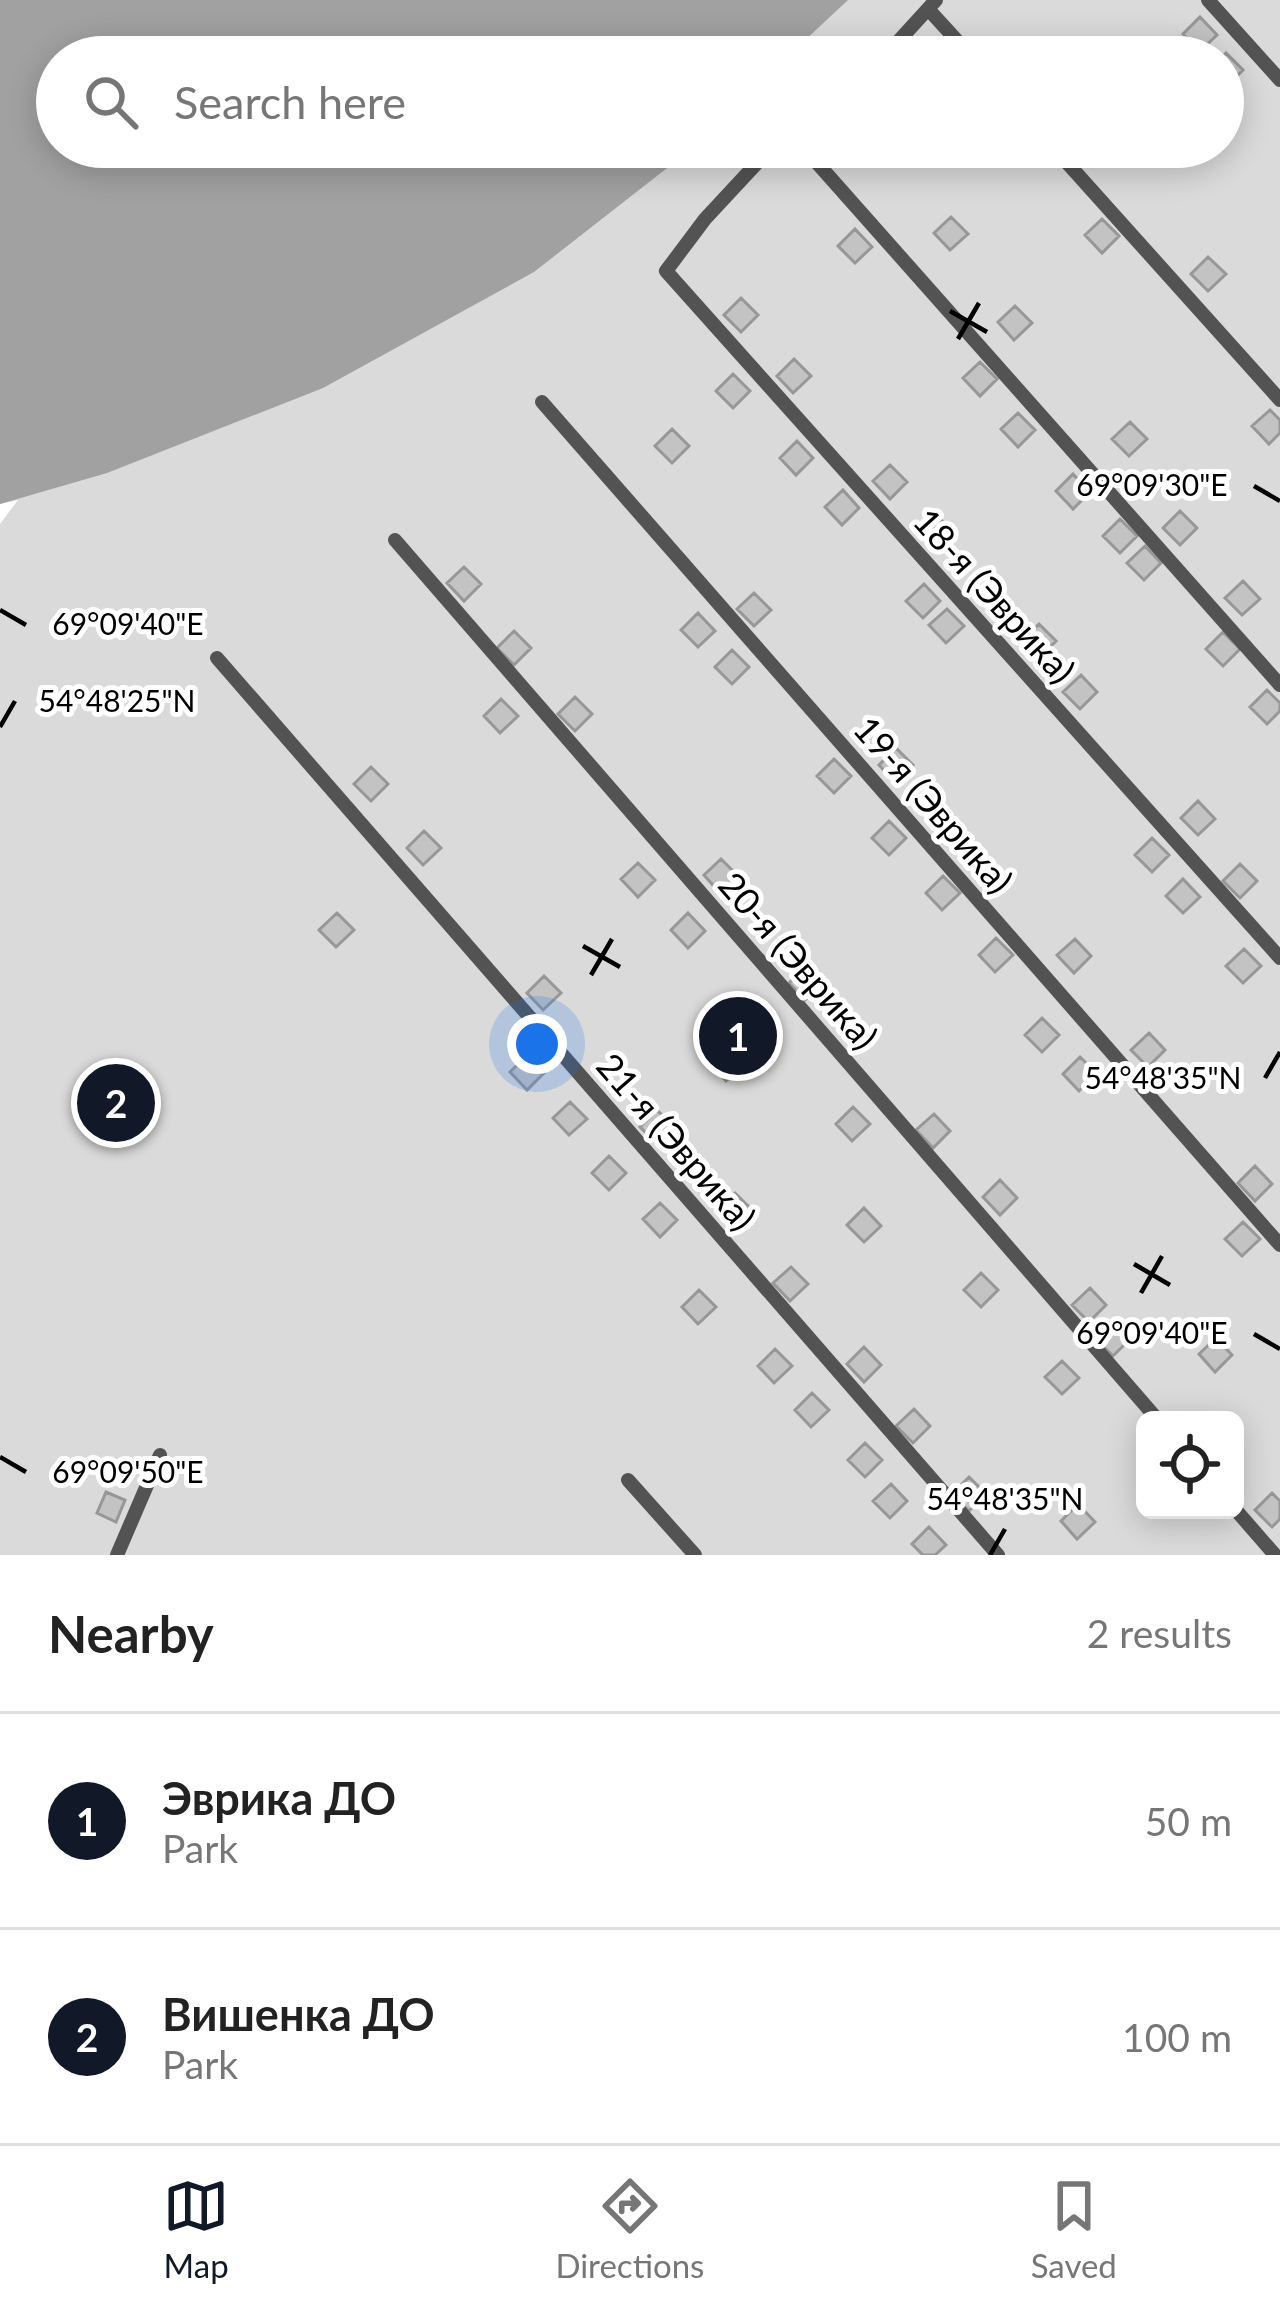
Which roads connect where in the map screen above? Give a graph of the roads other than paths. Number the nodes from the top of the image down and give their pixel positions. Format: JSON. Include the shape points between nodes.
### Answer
{"nodes":[{"id":1,"x":1208,"y":0,"type":"edge"},
{"id":2,"x":933,"y":5,"type":"edge"},
{"id":3,"x":904,"y":36,"type":"edge"},
{"id":4,"x":956,"y":36,"type":"edge"},
{"id":5,"x":1240,"y":36,"type":"edge"},
{"id":6,"x":1244,"y":40,"type":"edge"},
{"id":7,"x":1280,"y":80,"type":"edge"},
{"id":8,"x":752,"y":168,"type":"edge"},
{"id":9,"x":822,"y":168,"type":"edge"},
{"id":10,"x":1072,"y":168,"type":"edge"},
{"id":11,"x":1280,"y":400,"type":"edge"},
{"id":12,"x":542,"y":402,"type":"dead end"},
{"id":13,"x":395,"y":540,"type":"dead end"},
{"id":14,"x":217,"y":658,"type":"dead end"},
{"id":15,"x":1280,"y":685,"type":"edge"},
{"id":16,"x":1280,"y":958,"type":"edge"},
{"id":17,"x":1280,"y":1245,"type":"edge"},
{"id":18,"x":1150,"y":1411,"type":"edge"},
{"id":19,"x":160,"y":1455,"type":"dead end"},
{"id":20,"x":628,"y":1480,"type":"dead end"},
{"id":21,"x":1244,"y":1519,"type":"edge"},
{"id":22,"x":117,"y":1555,"type":"edge"},
{"id":23,"x":695,"y":1555,"type":"edge"},
{"id":24,"x":998,"y":1555,"type":"edge"},
{"id":25,"x":1275,"y":1555,"type":"edge"}],
"edges":[{"from":1,"to":5,"type":"lane"},
{"from":2,"to":3,"type":"lane"},
{"from":2,"to":4,"type":"lane"},
{"from":6,"to":7,"type":"lane"},
{"from":8,"to":16,"type":"lane","name":"18-я (Эврика)","via":[[666,272]]},
{"from":9,"to":15,"type":"lane"},
{"from":10,"to":11,"type":"lane"},
{"from":12,"to":17,"type":"lane","name":"19-я (Эврика)"},
{"from":13,"to":18,"type":"lane","name":"20-я (Эврика)"},
{"from":14,"to":24,"type":"lane","name":"21-я (Эврика)"},
{"from":19,"to":22,"type":"lane"},
{"from":20,"to":23,"type":"lane"},
{"from":21,"to":25,"type":"lane"}]}
